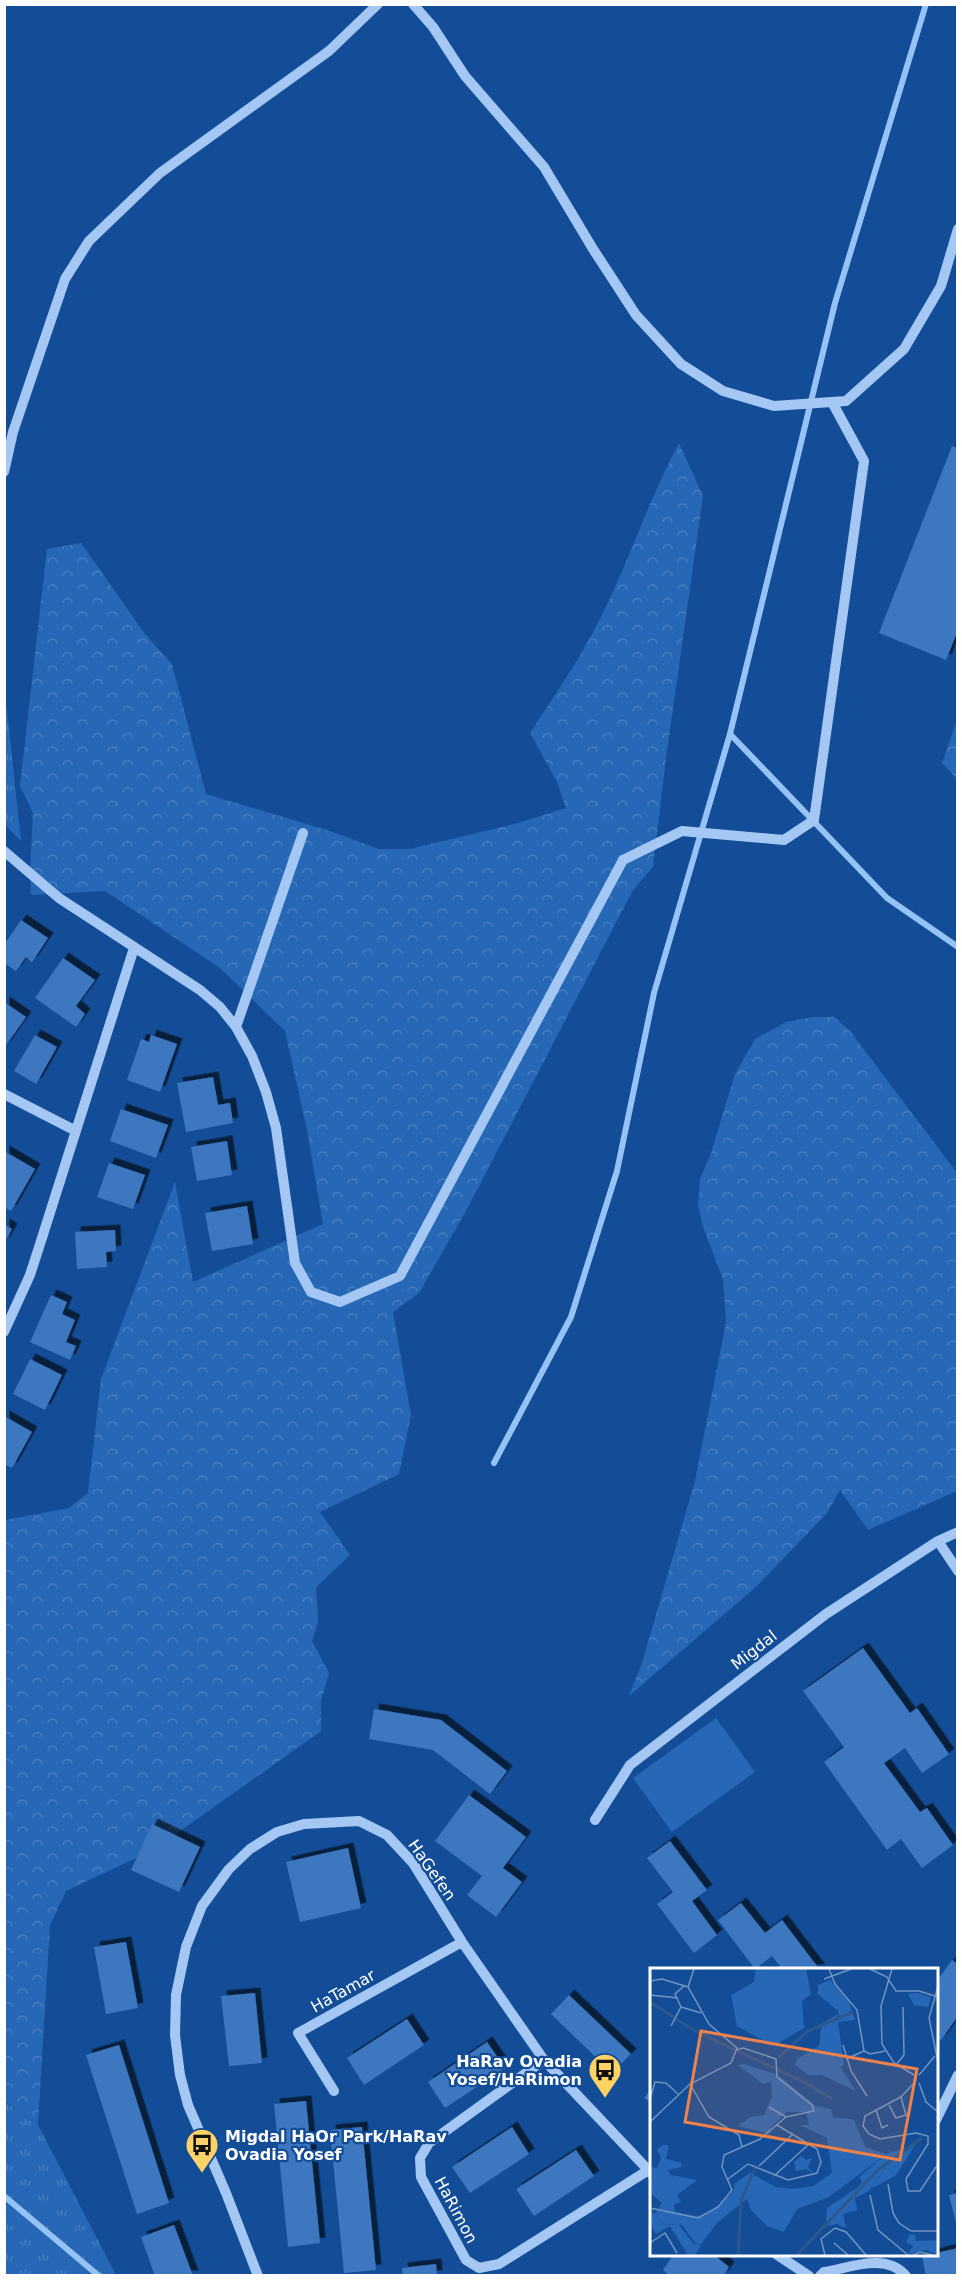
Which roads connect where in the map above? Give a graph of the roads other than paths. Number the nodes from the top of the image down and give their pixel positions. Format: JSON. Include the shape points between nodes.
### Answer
{"nodes":[{"id":1,"x":378,"y":4,"type":"edge"},
{"id":2,"x":413,"y":4,"type":"edge"},
{"id":3,"x":957,"y":229,"type":"edge"},
{"id":4,"x":832,"y":402,"type":"junction"},
{"id":5,"x":4,"y":472,"type":"edge"},
{"id":6,"x":303,"y":833,"type":"dead end"},
{"id":7,"x":4,"y":851,"type":"edge"},
{"id":8,"x":134,"y":948,"type":"junction"},
{"id":9,"x":236,"y":1027,"type":"junction"},
{"id":10,"x":4,"y":1094,"type":"edge"},
{"id":11,"x":76,"y":1131,"type":"junction"},
{"id":12,"x":8,"y":1317,"type":"edge"},
{"id":13,"x":4,"y":1332,"type":"edge"},
{"id":14,"x":957,"y":1532,"type":"edge"},
{"id":15,"x":938,"y":1541,"type":"junction"},
{"id":16,"x":957,"y":1570,"type":"edge"},
{"id":17,"x":595,"y":1820,"type":"dead end"},
{"id":18,"x":462,"y":1942,"type":"junction"},
{"id":19,"x":544,"y":2060,"type":"junction"},
{"id":20,"x":957,"y":2074,"type":"edge"},
{"id":21,"x":334,"y":2091,"type":"dead end"},
{"id":22,"x":938,"y":2116,"type":"edge"},
{"id":23,"x":649,"y":2173,"type":"edge"},
{"id":24,"x":779,"y":2256,"type":"edge"},
{"id":25,"x":895,"y":2260,"type":"edge"},
{"id":26,"x":258,"y":2276,"type":"edge"},
{"id":27,"x":809,"y":2276,"type":"edge"},
{"id":28,"x":820,"y":2276,"type":"edge"},
{"id":29,"x":906,"y":2276,"type":"edge"}],
"edges":[{"from":1,"to":5,"type":"street","via":[[329,51],[160,173],[89,241],[65,279],[13,432]]},
{"from":2,"to":4,"type":"street","via":[[465,76],[544,167],[636,315],[681,364],[723,391],[774,406]]},
{"from":3,"to":4,"type":"street","via":[[941,286],[904,349],[846,401]]},
{"from":4,"to":9,"type":"street","via":[[864,461],[814,820],[784,840],[682,831],[623,860],[400,1276],[340,1302],[311,1292],[295,1263],[276,1128],[266,1092]]},
{"from":6,"to":9,"type":"street"},
{"from":7,"to":8,"type":"street","via":[[58,898]]},
{"from":8,"to":9,"type":"street","via":[[200,990]]},
{"from":8,"to":11,"type":"street"},
{"from":10,"to":11,"type":"street"},
{"from":11,"to":12,"type":"street","via":[[34,1263]]},
{"from":12,"to":13,"type":"street"},
{"from":14,"to":15,"type":"street","name":"Migdal"},
{"from":15,"to":16,"type":"street"},
{"from":15,"to":17,"type":"street","name":"Migdal","via":[[826,1614],[630,1765]]},
{"from":18,"to":19,"type":"street","name":"HaGefen"},
{"from":18,"to":21,"type":"street","name":"HaTamar","via":[[297,2033]]},
{"from":18,"to":26,"type":"street","name":"HaGefen","via":[[413,1863],[387,1835],[359,1821],[304,1824],[277,1832],[250,1849],[229,1869],[202,1906],[186,1947],[176,1995],[180,2075],[188,2105]]},
{"from":19,"to":23,"type":"street","name":"HaGefen"},
{"from":19,"to":23,"type":"street","name":"HaRimon","via":[[429,2143],[420,2158],[421,2177],[466,2260],[479,2268],[499,2264]]},
{"from":20,"to":22,"type":"street"},
{"from":24,"to":27,"type":"street"},
{"from":25,"to":28,"type":"street","via":[[824,2272]]},
{"from":25,"to":29,"type":"street"}]}
